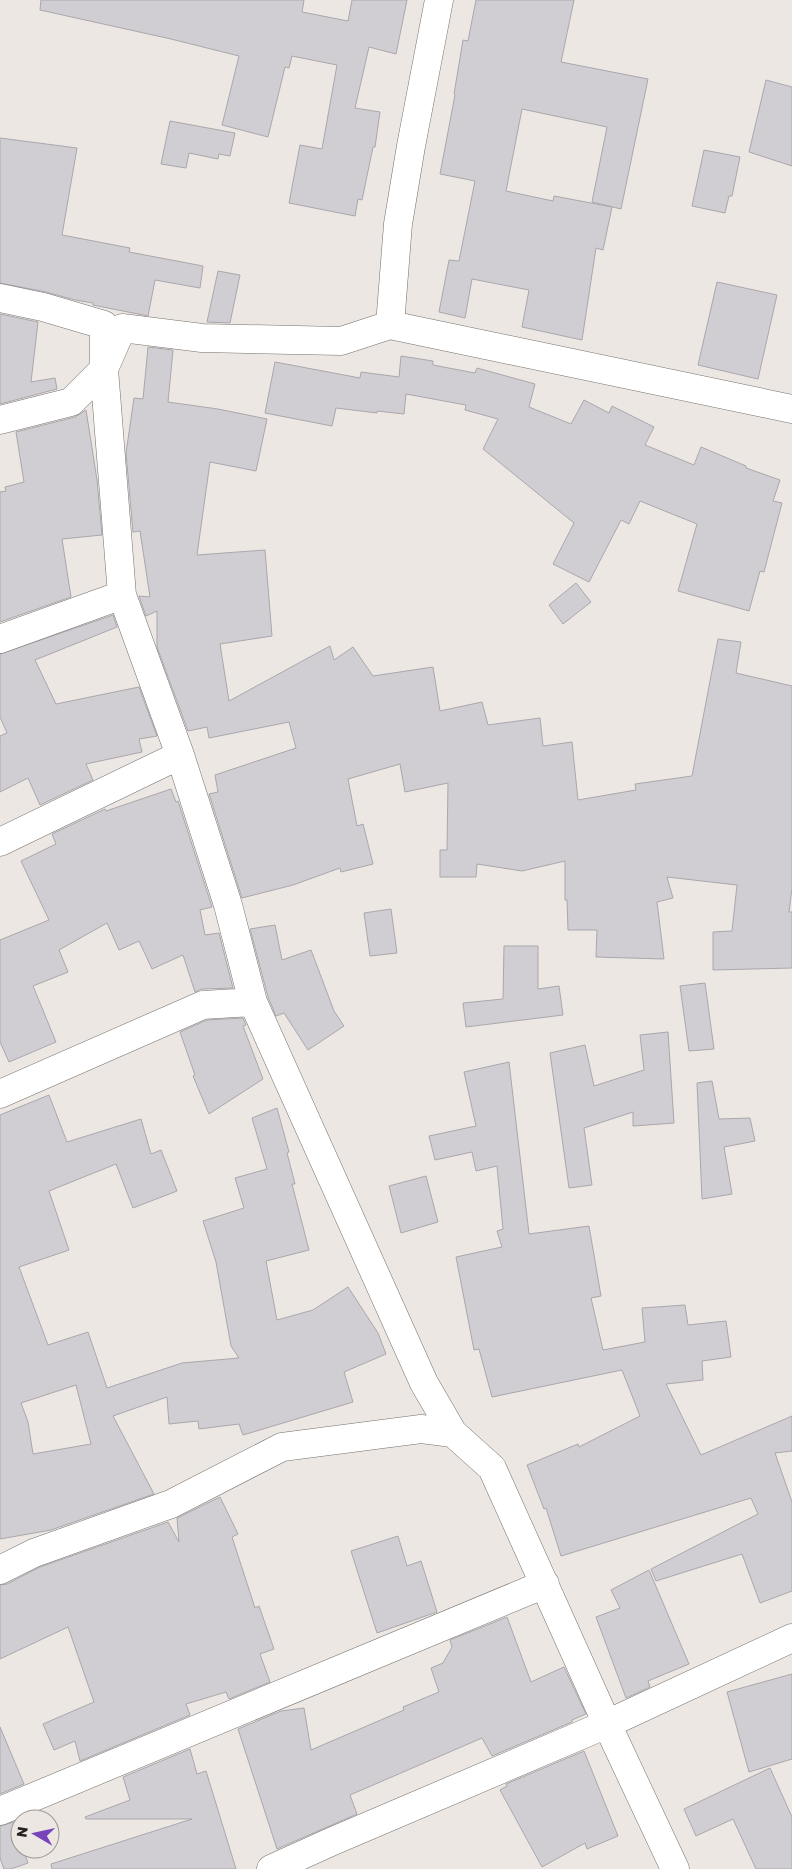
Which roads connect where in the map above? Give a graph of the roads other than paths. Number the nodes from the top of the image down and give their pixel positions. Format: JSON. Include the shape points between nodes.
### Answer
{"nodes":[{"id":1,"x":439,"y":0,"type":"edge"},
{"id":2,"x":0,"y":298,"type":"edge"},
{"id":3,"x":390,"y":325,"type":"junction"},
{"id":4,"x":104,"y":369,"type":"junction"},
{"id":5,"x":792,"y":409,"type":"edge"},
{"id":6,"x":0,"y":420,"type":"edge"},
{"id":7,"x":122,"y":595,"type":"junction"},
{"id":8,"x":0,"y":639,"type":"edge"},
{"id":9,"x":180,"y":755,"type":"junction"},
{"id":10,"x":0,"y":842,"type":"edge"},
{"id":11,"x":254,"y":1002,"type":"junction"},
{"id":12,"x":0,"y":1094,"type":"edge"},
{"id":13,"x":453,"y":1433,"type":"junction"},
{"id":14,"x":0,"y":1570,"type":"edge"},
{"id":15,"x":545,"y":1584,"type":"junction"},
{"id":16,"x":792,"y":1638,"type":"edge"},
{"id":17,"x":607,"y":1724,"type":"junction"},
{"id":18,"x":0,"y":1811,"type":"edge"},
{"id":19,"x":271,"y":1869,"type":"edge"},
{"id":20,"x":675,"y":1869,"type":"edge"}],
"edges":[{"from":1,"to":3,"type":"street","via":[[398,224]]},
{"from":2,"to":4,"type":"street","via":[[104,325]]},
{"from":3,"to":4,"type":"street","via":[[341,341],[202,338],[122,328]]},
{"from":3,"to":5,"type":"street"},
{"from":4,"to":6,"type":"street","via":[[71,402]]},
{"from":4,"to":7,"type":"street"},
{"from":7,"to":8,"type":"street"},
{"from":7,"to":9,"type":"street"},
{"from":9,"to":10,"type":"street"},
{"from":9,"to":11,"type":"street","via":[[228,905]]},
{"from":11,"to":12,"type":"street","via":[[202,1005]]},
{"from":11,"to":13,"type":"street","via":[[424,1383]]},
{"from":13,"to":14,"type":"street","via":[[421,1429],[282,1447],[171,1504],[34,1553]]},
{"from":13,"to":15,"type":"street","via":[[492,1468]]},
{"from":15,"to":17,"type":"street"},
{"from":15,"to":18,"type":"street"},
{"from":16,"to":17,"type":"street"},
{"from":17,"to":19,"type":"street"},
{"from":17,"to":20,"type":"street"}]}
